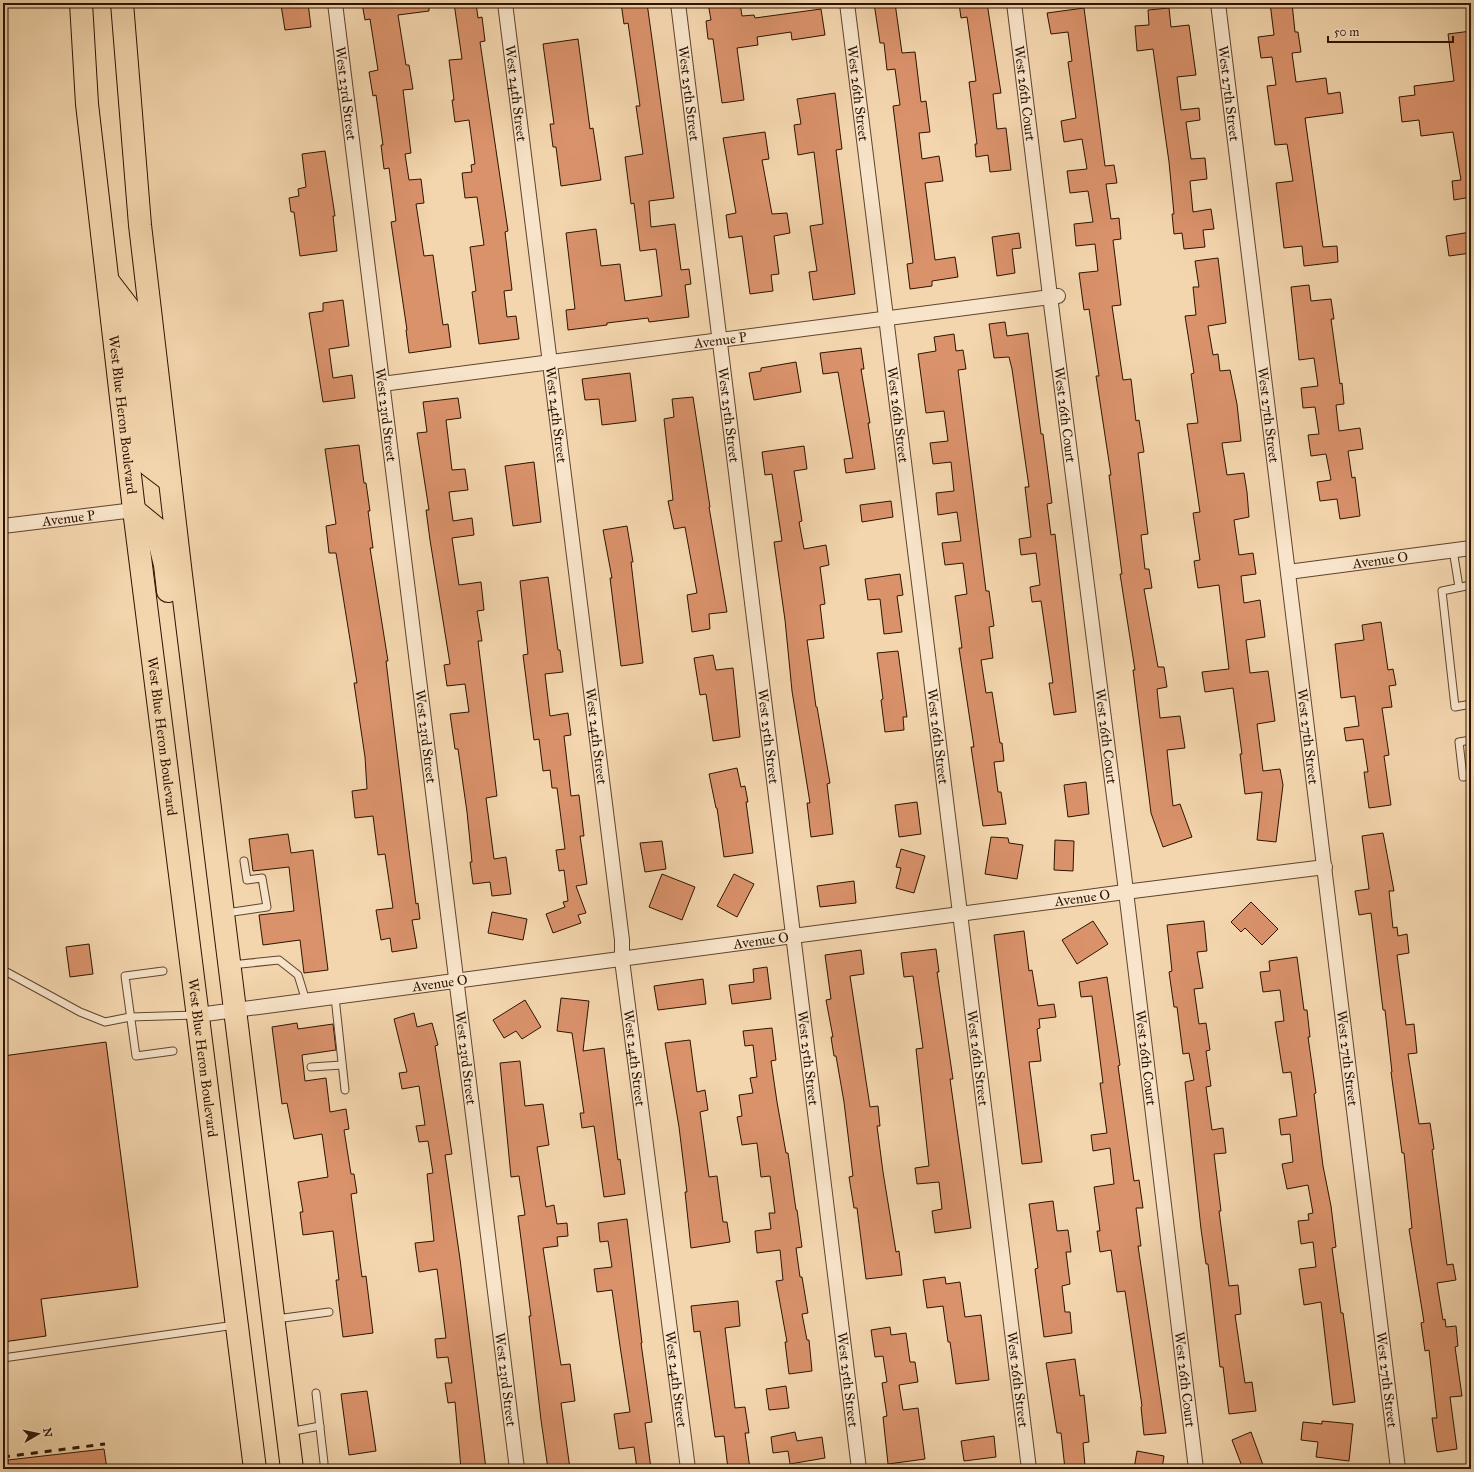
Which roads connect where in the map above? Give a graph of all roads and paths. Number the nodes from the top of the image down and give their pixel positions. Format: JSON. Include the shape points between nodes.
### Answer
{"nodes":[{"id":1,"x":81,"y":3,"type":"edge"},
{"id":2,"x":122,"y":3,"type":"edge"},
{"id":3,"x":335,"y":3,"type":"edge"},
{"id":4,"x":505,"y":3,"type":"edge"},
{"id":5,"x":678,"y":3,"type":"edge"},
{"id":6,"x":847,"y":3,"type":"edge"},
{"id":7,"x":1014,"y":3,"type":"edge"},
{"id":8,"x":1024,"y":3,"type":"edge"},
{"id":9,"x":1218,"y":3,"type":"edge"},
{"id":10,"x":107,"y":280,"type":"junction"},
{"id":11,"x":1054,"y":296,"type":"junction"},
{"id":12,"x":886,"y":317,"type":"junction"},
{"id":13,"x":719,"y":339,"type":"junction"},
{"id":14,"x":550,"y":362,"type":"junction"},
{"id":15,"x":382,"y":384,"type":"junction"},
{"id":16,"x":170,"y":481,"type":"junction"},
{"id":17,"x":134,"y":510,"type":"junction"},
{"id":18,"x":3,"y":526,"type":"edge"},
{"id":19,"x":1471,"y":548,"type":"edge"},
{"id":20,"x":1452,"y":550,"type":"junction"},
{"id":21,"x":1288,"y":572,"type":"junction"},
{"id":22,"x":1471,"y":585,"type":"edge"},
{"id":23,"x":1459,"y":587,"type":"junction"},
{"id":24,"x":196,"y":690,"type":"junction"},
{"id":25,"x":1471,"y":704,"type":"edge"},
{"id":26,"x":1471,"y":740,"type":"edge"},
{"id":27,"x":1471,"y":776,"type":"edge"},
{"id":28,"x":244,"y":861,"type":"dead end"},
{"id":29,"x":1325,"y":867,"type":"junction"},
{"id":30,"x":1129,"y":891,"type":"junction"},
{"id":31,"x":224,"y":913,"type":"junction"},
{"id":32,"x":960,"y":914,"type":"junction"},
{"id":33,"x":792,"y":937,"type":"junction"},
{"id":34,"x":622,"y":960,"type":"junction"},
{"id":35,"x":230,"y":965,"type":"junction"},
{"id":36,"x":3,"y":970,"type":"edge"},
{"id":37,"x":163,"y":971,"type":"dead end"},
{"id":38,"x":456,"y":980,"type":"junction"},
{"id":39,"x":336,"y":997,"type":"junction"},
{"id":40,"x":306,"y":1001,"type":"junction"},
{"id":41,"x":236,"y":1010,"type":"junction"},
{"id":42,"x":198,"y":1015,"type":"junction"},
{"id":43,"x":130,"y":1017,"type":"junction"},
{"id":44,"x":173,"y":1051,"type":"dead end"},
{"id":45,"x":342,"y":1066,"type":"junction"},
{"id":46,"x":311,"y":1067,"type":"dead end"},
{"id":47,"x":345,"y":1090,"type":"dead end"},
{"id":48,"x":329,"y":1312,"type":"dead end"},
{"id":49,"x":274,"y":1319,"type":"junction"},
{"id":50,"x":237,"y":1325,"type":"junction"},
{"id":51,"x":3,"y":1358,"type":"edge"},
{"id":52,"x":316,"y":1394,"type":"dead end"},
{"id":53,"x":320,"y":1426,"type":"junction"},
{"id":54,"x":288,"y":1432,"type":"junction"},
{"id":55,"x":324,"y":1463,"type":"dead end"},
{"id":56,"x":256,"y":1469,"type":"edge"},
{"id":57,"x":292,"y":1469,"type":"edge"},
{"id":58,"x":517,"y":1469,"type":"edge"},
{"id":59,"x":688,"y":1469,"type":"edge"},
{"id":60,"x":859,"y":1469,"type":"edge"},
{"id":61,"x":1029,"y":1469,"type":"edge"},
{"id":62,"x":1196,"y":1469,"type":"edge"},
{"id":63,"x":1205,"y":1469,"type":"edge"},
{"id":64,"x":1398,"y":1469,"type":"edge"}],
"edges":[{"from":1,"to":10,"type":"main road","name":"West Blue Heron Boulevard","via":[[87,104]]},
{"from":2,"to":16,"type":"main road","via":[[140,225]]},
{"from":3,"to":15,"type":"street","name":"West 23rd Street"},
{"from":4,"to":14,"type":"street","name":"West 24th Street"},
{"from":5,"to":13,"type":"street","name":"West 25th Street"},
{"from":6,"to":12,"type":"street","name":"West 26th Street"},
{"from":7,"to":11,"type":"street","name":"West 26th Court"},
{"from":8,"to":11,"type":"street","name":"West 26th Court"},
{"from":9,"to":21,"type":"street","name":"West 27th Street"},
{"from":10,"to":16,"type":"main road","via":[[128,307],[149,465]]},
{"from":10,"to":17,"type":"main road","name":"West Blue Heron Boulevard"},
{"from":11,"to":12,"type":"street","name":"Avenue P"},
{"from":11,"to":30,"type":"street","name":"West 26th Court"},
{"from":12,"to":13,"type":"street","name":"Avenue P"},
{"from":12,"to":32,"type":"street","name":"West 26th Street"},
{"from":13,"to":14,"type":"street","name":"Avenue P"},
{"from":13,"to":33,"type":"street","name":"West 25th Street"},
{"from":14,"to":15,"type":"street","name":"Avenue P"},
{"from":14,"to":34,"type":"street","name":"West 24th Street","via":[[622,940]]},
{"from":15,"to":38,"type":"street","name":"West 23rd Street"},
{"from":16,"to":24,"type":"main road"},
{"from":17,"to":18,"type":"street","name":"Avenue P"},
{"from":17,"to":24,"type":"main road","via":[[156,528],[165,565],[179,681]]},
{"from":17,"to":42,"type":"main road","name":"West Blue Heron Boulevard"},
{"from":19,"to":20,"type":"street","name":"Avenue O"},
{"from":20,"to":21,"type":"street","name":"Avenue O"},
{"from":20,"to":23,"type":"lane"},
{"from":21,"to":29,"type":"street","name":"West 27th Street"},
{"from":22,"to":23,"type":"lane"},
{"from":23,"to":25,"type":"lane","via":[[1442,591],[1455,707]]},
{"from":24,"to":31,"type":"main road"},
{"from":26,"to":27,"type":"lane","via":[[1459,742],[1463,777]]},
{"from":28,"to":31,"type":"lane","via":[[247,880],[262,878],[267,907]]},
{"from":29,"to":30,"type":"street","name":"Avenue O"},
{"from":29,"to":64,"type":"street","name":"West 27th Street"},
{"from":30,"to":32,"type":"street","name":"Avenue O"},
{"from":30,"to":62,"type":"street","name":"West 26th Court"},
{"from":30,"to":63,"type":"street","name":"West 26th Court"},
{"from":31,"to":35,"type":"main road"},
{"from":32,"to":33,"type":"street","name":"Avenue O"},
{"from":32,"to":61,"type":"street","name":"West 26th Street"},
{"from":33,"to":34,"type":"street","name":"Avenue O"},
{"from":33,"to":60,"type":"street","name":"West 25th Street"},
{"from":34,"to":38,"type":"street","name":"Avenue O"},
{"from":34,"to":59,"type":"street","name":"West 24th Street"},
{"from":35,"to":40,"type":"lane","via":[[279,960],[298,975]]},
{"from":35,"to":41,"type":"main road"},
{"from":36,"to":43,"type":"lane","via":[[80,1012],[105,1022]]},
{"from":37,"to":43,"type":"lane","via":[[125,976]]},
{"from":38,"to":39,"type":"street","name":"Avenue O"},
{"from":38,"to":58,"type":"street","name":"West 23rd Street"},
{"from":39,"to":40,"type":"street","name":"Avenue O"},
{"from":39,"to":45,"type":"lane"},
{"from":40,"to":41,"type":"street","name":"Avenue O"},
{"from":41,"to":42,"type":"street","name":"Avenue O"},
{"from":41,"to":49,"type":"main road"},
{"from":42,"to":43,"type":"lane"},
{"from":42,"to":50,"type":"main road","name":"West Blue Heron Boulevard"},
{"from":43,"to":44,"type":"lane","via":[[136,1056]]},
{"from":45,"to":46,"type":"lane"},
{"from":45,"to":47,"type":"lane"},
{"from":48,"to":49,"type":"lane"},
{"from":49,"to":54,"type":"main road"},
{"from":50,"to":51,"type":"lane"},
{"from":50,"to":56,"type":"main road","name":"West Blue Heron Boulevard"},
{"from":52,"to":53,"type":"lane"},
{"from":53,"to":54,"type":"lane"},
{"from":53,"to":55,"type":"lane"},
{"from":54,"to":57,"type":"main road"}]}
